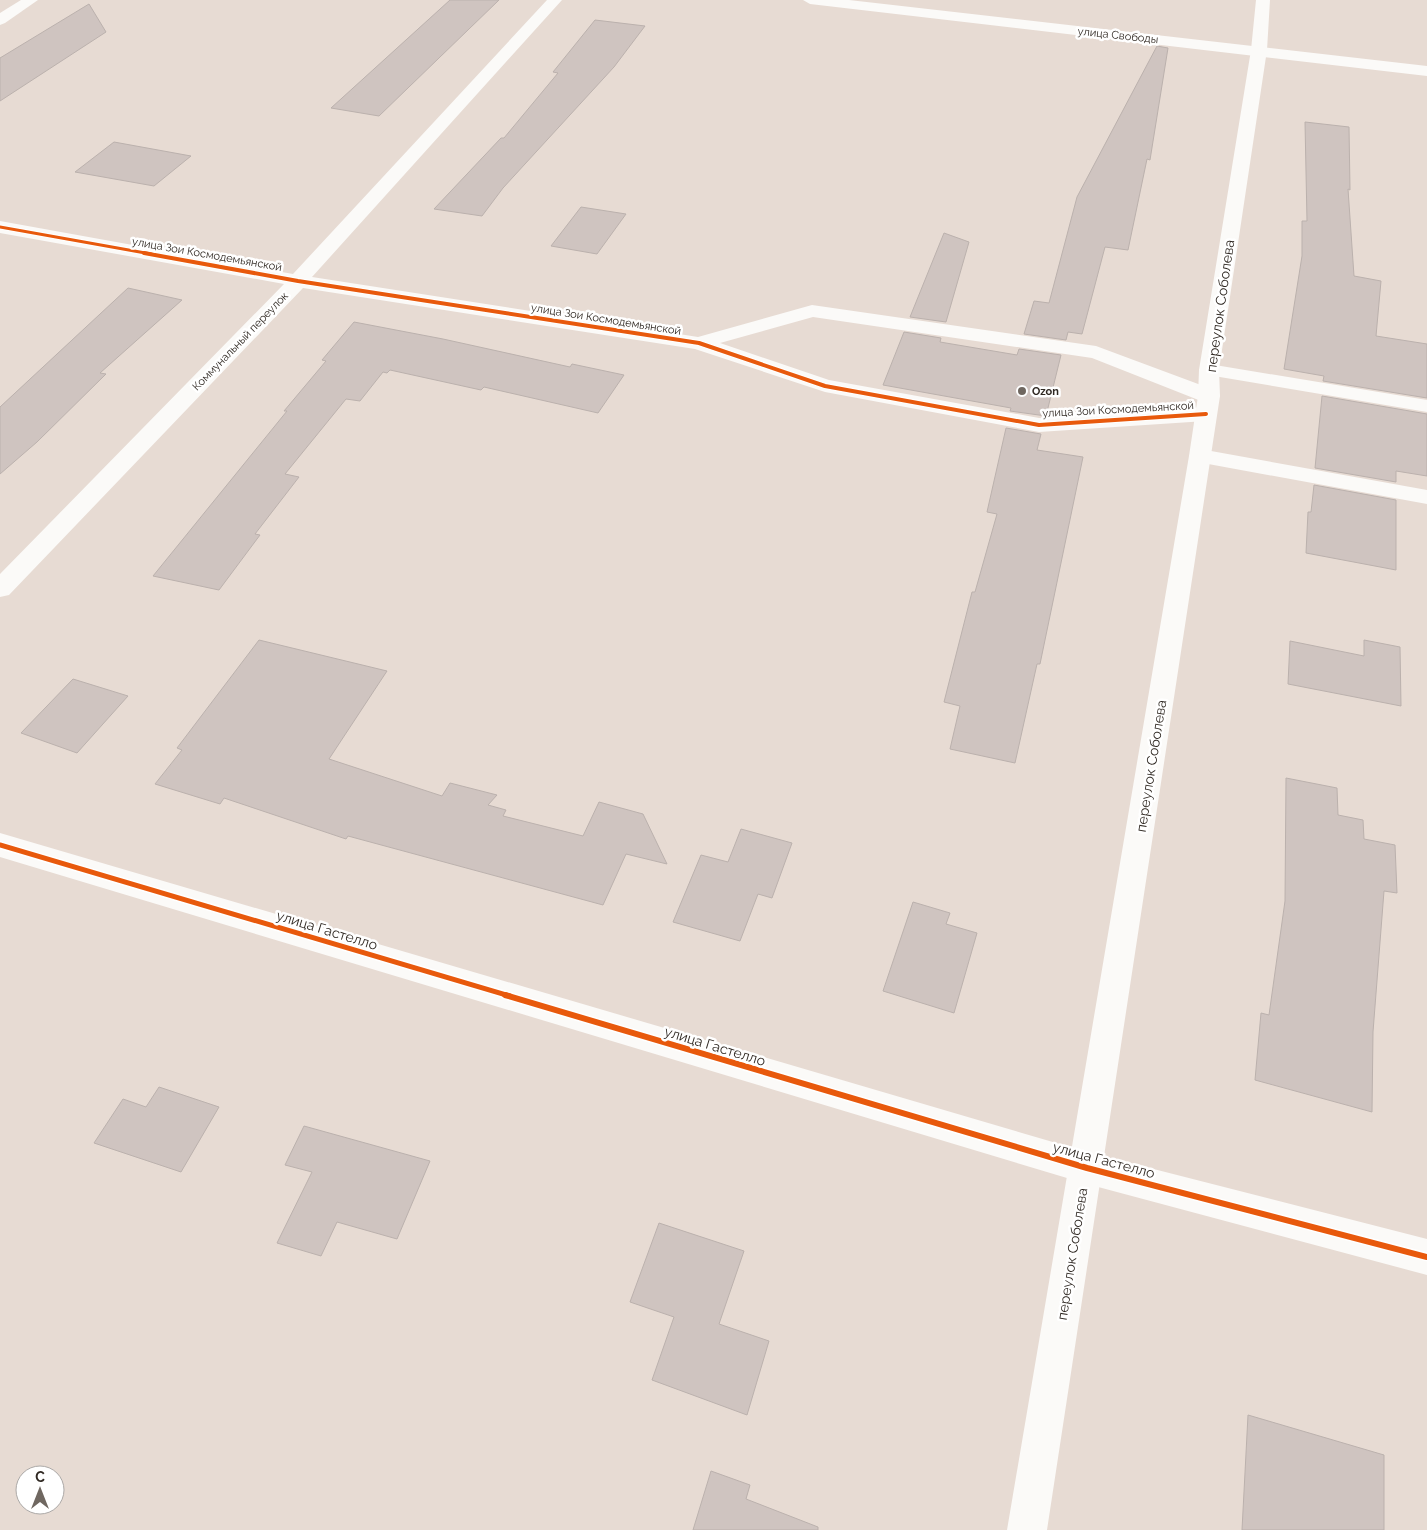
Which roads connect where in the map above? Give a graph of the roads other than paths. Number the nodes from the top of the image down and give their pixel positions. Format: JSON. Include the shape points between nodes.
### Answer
{"nodes":[{"id":1,"x":30,"y":0,"type":"edge"},
{"id":2,"x":555,"y":0,"type":"edge"},
{"id":3,"x":810,"y":0,"type":"edge"},
{"id":4,"x":1263,"y":0,"type":"edge"},
{"id":5,"x":0,"y":20,"type":"edge"},
{"id":6,"x":1259,"y":50,"type":"junction"},
{"id":7,"x":1427,"y":70,"type":"edge"},
{"id":8,"x":0,"y":227,"type":"edge"},
{"id":9,"x":298,"y":281,"type":"junction"},
{"id":10,"x":699,"y":343,"type":"junction"},
{"id":11,"x":1208,"y":393,"type":"junction"},
{"id":12,"x":1427,"y":406,"type":"edge"},
{"id":13,"x":1200,"y":456,"type":"junction"},
{"id":14,"x":1427,"y":496,"type":"edge"},
{"id":15,"x":0,"y":589,"type":"edge"},
{"id":16,"x":0,"y":845,"type":"edge"},
{"id":17,"x":1087,"y":1168,"type":"junction"},
{"id":18,"x":1427,"y":1257,"type":"edge"},
{"id":19,"x":1027,"y":1530,"type":"edge"}],
"edges":[{"from":1,"to":5,"type":"street"},
{"from":2,"to":9,"type":"street","name":"Коммунальный переулок"},
{"from":3,"to":6,"type":"street","name":"улица Свободы"},
{"from":4,"to":6,"type":"street","name":"переулок Соболева"},
{"from":6,"to":7,"type":"street","name":"улица Свободы"},
{"from":6,"to":11,"type":"street","name":"переулок Соболева"},
{"from":8,"to":9,"type":"street","name":"улица Зои Космодемьянской"},
{"from":9,"to":10,"type":"street","name":"улица Зои Космодемьянской"},
{"from":9,"to":15,"type":"street","name":"Коммунальный переулок"},
{"from":10,"to":11,"type":"street","name":"улица Зои Космодемьянской","via":[[825,386],[1039,425]]},
{"from":10,"to":11,"type":"street","name":"улица Зои Космодемьянской","via":[[812,311],[1096,352]]},
{"from":11,"to":12,"type":"street","name":"улица Зои Космодемьянской"},
{"from":11,"to":13,"type":"street","name":"переулок Соболева"},
{"from":13,"to":14,"type":"street"},
{"from":13,"to":17,"type":"street","name":"переулок Соболева"},
{"from":16,"to":17,"type":"street","name":"улица Гастелло"},
{"from":17,"to":18,"type":"street","name":"улица Гастелло"},
{"from":17,"to":19,"type":"street","name":"переулок Соболева"}]}
